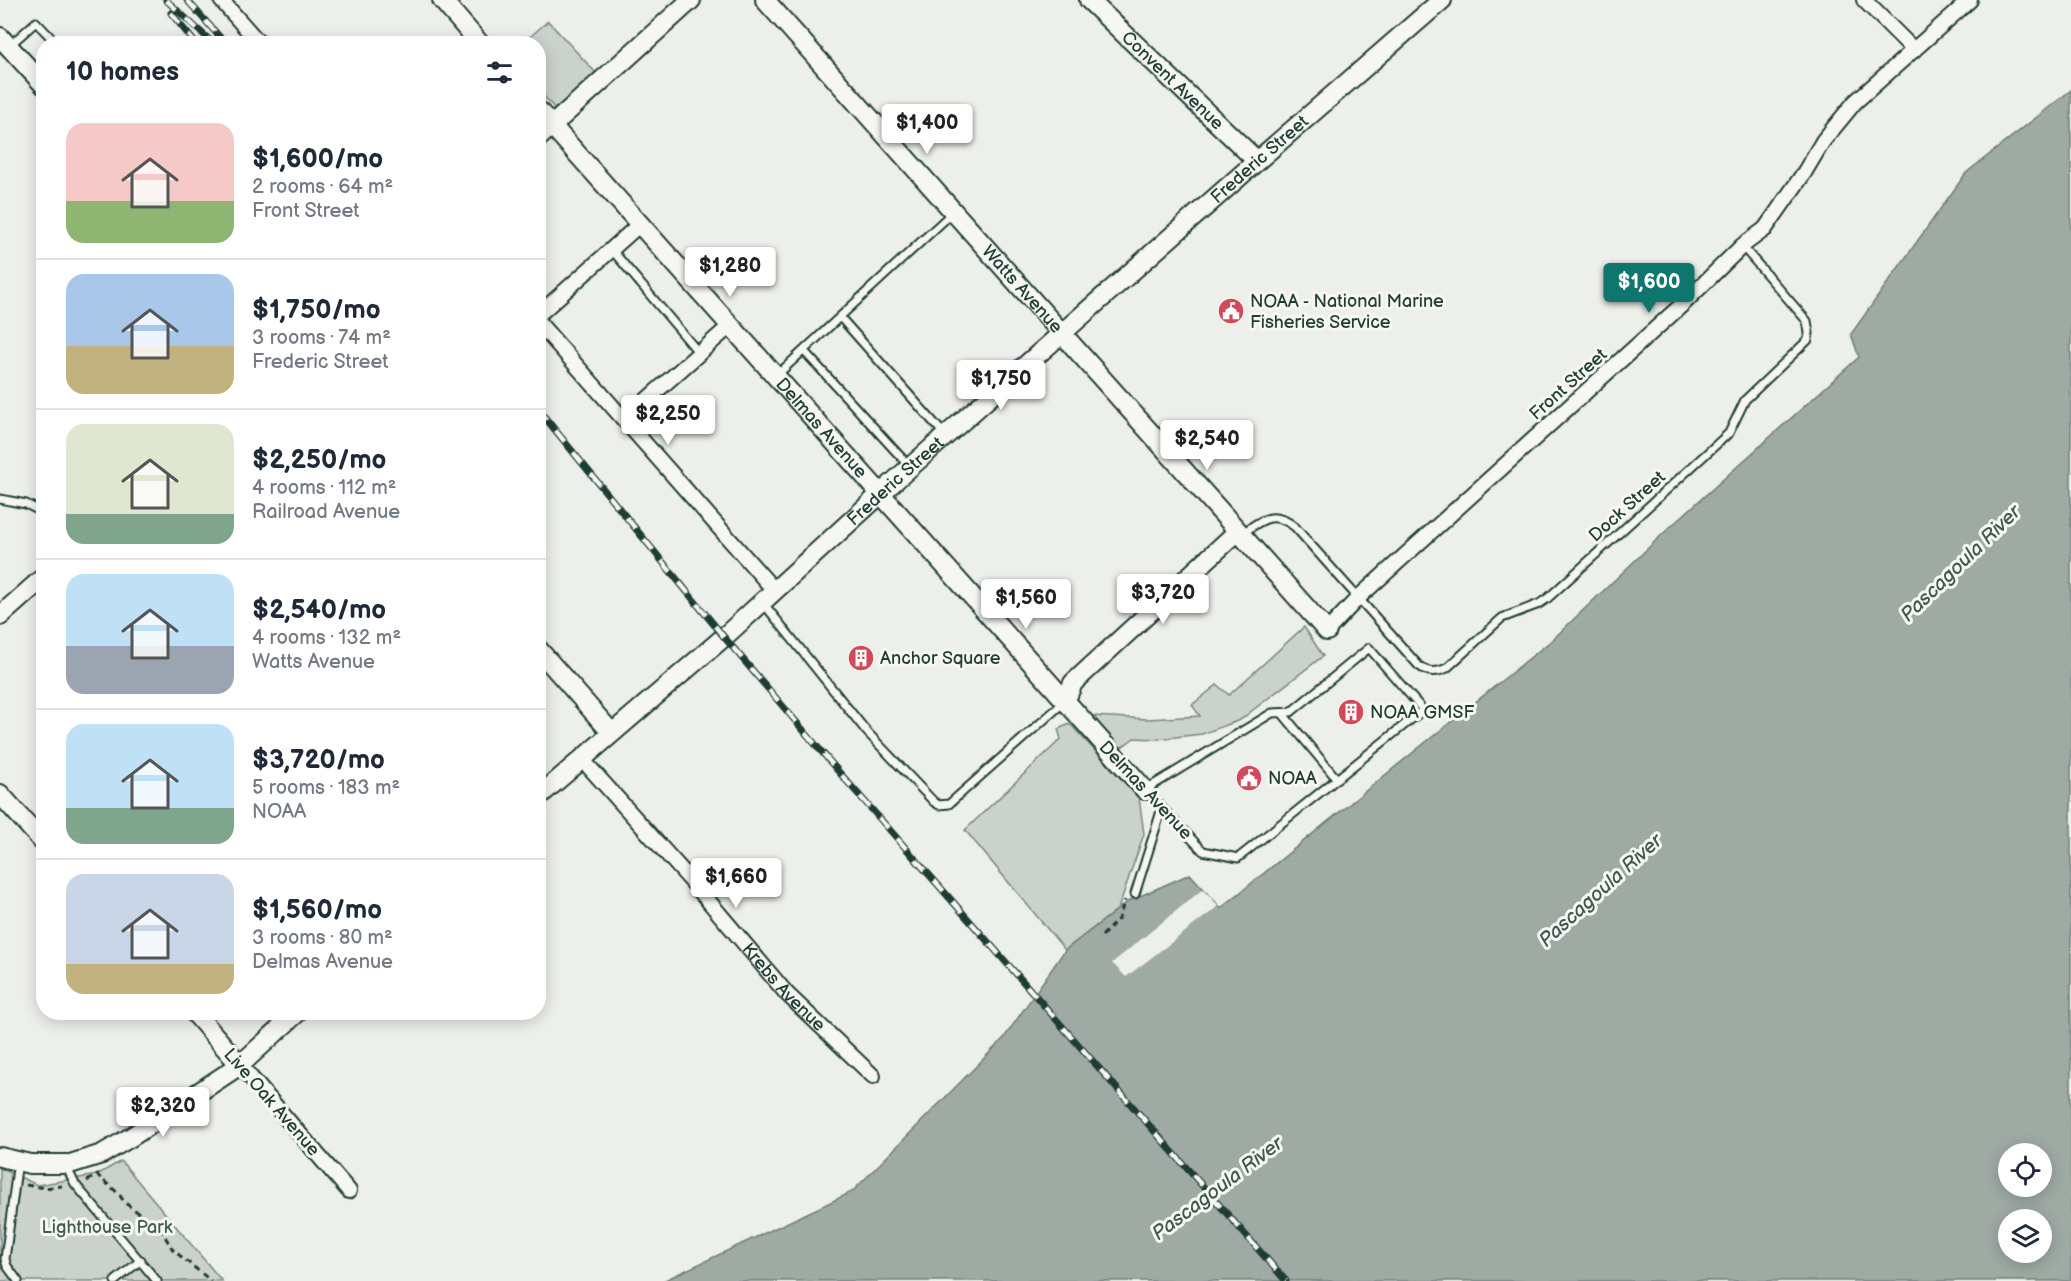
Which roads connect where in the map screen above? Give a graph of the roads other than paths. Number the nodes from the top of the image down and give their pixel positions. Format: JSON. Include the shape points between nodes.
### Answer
{"nodes":[{"id":1,"x":221,"y":0,"type":"edge"},
{"id":2,"x":442,"y":0,"type":"edge"},
{"id":3,"x":691,"y":0,"type":"edge"},
{"id":4,"x":765,"y":0,"type":"edge"},
{"id":5,"x":1089,"y":0,"type":"edge"},
{"id":6,"x":1442,"y":0,"type":"edge"},
{"id":7,"x":1864,"y":0,"type":"edge"},
{"id":8,"x":1970,"y":0,"type":"edge"},
{"id":9,"x":49,"y":36,"type":"edge"},
{"id":10,"x":253,"y":36,"type":"edge"},
{"id":11,"x":473,"y":36,"type":"edge"},
{"id":12,"x":4,"y":42,"type":"edge"},
{"id":13,"x":1914,"y":50,"type":"junction"},
{"id":14,"x":36,"y":76,"type":"edge"},
{"id":15,"x":546,"y":119,"type":"edge"},
{"id":16,"x":553,"y":126,"type":"junction"},
{"id":17,"x":546,"y":132,"type":"edge"},
{"id":18,"x":1257,"y":161,"type":"junction"},
{"id":19,"x":954,"y":211,"type":"junction"},
{"id":20,"x":640,"y":224,"type":"junction"},
{"id":21,"x":1742,"y":246,"type":"junction"},
{"id":22,"x":612,"y":250,"type":"junction"},
{"id":23,"x":546,"y":308,"type":"edge"},
{"id":24,"x":840,"y":317,"type":"junction"},
{"id":25,"x":731,"y":325,"type":"junction"},
{"id":26,"x":546,"y":331,"type":"edge"},
{"id":27,"x":1062,"y":333,"type":"junction"},
{"id":28,"x":804,"y":351,"type":"junction"},
{"id":29,"x":699,"y":353,"type":"junction"},
{"id":30,"x":776,"y":376,"type":"junction"},
{"id":31,"x":624,"y":420,"type":"junction"},
{"id":32,"x":946,"y":436,"type":"junction"},
{"id":33,"x":910,"y":468,"type":"junction"},
{"id":34,"x":882,"y":493,"type":"junction"},
{"id":35,"x":0,"y":499,"type":"edge"},
{"id":36,"x":36,"y":509,"type":"edge"},
{"id":37,"x":1238,"y":533,"type":"junction"},
{"id":38,"x":36,"y":585,"type":"edge"},
{"id":39,"x":768,"y":596,"type":"junction"},
{"id":40,"x":1358,"y":598,"type":"junction"},
{"id":41,"x":0,"y":616,"type":"edge"},
{"id":42,"x":1327,"y":631,"type":"joint"},
{"id":43,"x":546,"y":658,"type":"edge"},
{"id":44,"x":1065,"y":702,"type":"junction"},
{"id":45,"x":1282,"y":713,"type":"junction"},
{"id":46,"x":612,"y":732,"type":"junction"},
{"id":47,"x":581,"y":758,"type":"junction"},
{"id":48,"x":1337,"y":779,"type":"junction"},
{"id":49,"x":546,"y":790,"type":"edge"},
{"id":50,"x":1145,"y":790,"type":"junction"},
{"id":51,"x":0,"y":794,"type":"edge"},
{"id":52,"x":1162,"y":808,"type":"junction"},
{"id":53,"x":36,"y":834,"type":"edge"},
{"id":54,"x":1135,"y":894,"type":"dead end"},
{"id":55,"x":201,"y":1020,"type":"edge"},
{"id":56,"x":289,"y":1020,"type":"edge"},
{"id":57,"x":240,"y":1065,"type":"junction"},
{"id":58,"x":873,"y":1076,"type":"dead end"},
{"id":59,"x":9,"y":1159,"type":"edge"},
{"id":60,"x":65,"y":1164,"type":"junction"},
{"id":61,"x":349,"y":1191,"type":"dead end"},
{"id":62,"x":141,"y":1260,"type":"junction"},
{"id":63,"x":18,"y":1281,"type":"edge"},
{"id":64,"x":116,"y":1281,"type":"edge"},
{"id":65,"x":157,"y":1281,"type":"edge"}],
"edges":[{"from":1,"to":10,"type":"street"},
{"from":2,"to":11,"type":"street"},
{"from":3,"to":16,"type":"street"},
{"from":4,"to":19,"type":"street","name":"Watts Avenue"},
{"from":5,"to":18,"type":"street","name":"Convent Avenue"},
{"from":6,"to":18,"type":"street","name":"Frederic Street"},
{"from":7,"to":13,"type":"street"},
{"from":8,"to":13,"type":"street","name":"Front Street"},
{"from":9,"to":12,"type":"lane","via":[[36,22]]},
{"from":12,"to":14,"type":"street"},
{"from":13,"to":21,"type":"street","name":"Front Street","via":[[1855,102],[1823,141],[1765,229]]},
{"from":15,"to":16,"type":"street","name":"Delmas Avenue"},
{"from":16,"to":17,"type":"street"},
{"from":16,"to":20,"type":"street","name":"Delmas Avenue"},
{"from":18,"to":27,"type":"street","name":"Frederic Street"},
{"from":19,"to":24,"type":"lane"},
{"from":19,"to":27,"type":"street","name":"Watts Avenue"},
{"from":20,"to":22,"type":"street"},
{"from":20,"to":25,"type":"street","name":"Delmas Avenue"},
{"from":21,"to":40,"type":"street","name":"Front Street"},
{"from":21,"to":40,"type":"lane","name":"Dock Street","via":[[1807,321],[1809,333],[1802,347],[1745,400],[1729,433],[1548,598],[1502,618],[1437,673],[1419,666]]},
{"from":22,"to":23,"type":"street"},
{"from":22,"to":29,"type":"lane"},
{"from":24,"to":28,"type":"lane"},
{"from":24,"to":32,"type":"lane"},
{"from":25,"to":29,"type":"street"},
{"from":25,"to":30,"type":"street","name":"Delmas Avenue"},
{"from":26,"to":31,"type":"street"},
{"from":27,"to":32,"type":"street","name":"Frederic Street"},
{"from":27,"to":37,"type":"street","name":"Watts Avenue"},
{"from":28,"to":30,"type":"lane"},
{"from":28,"to":33,"type":"lane"},
{"from":29,"to":31,"type":"street"},
{"from":30,"to":34,"type":"street","name":"Delmas Avenue"},
{"from":31,"to":39,"type":"street"},
{"from":32,"to":33,"type":"street","name":"Frederic Street"},
{"from":33,"to":34,"type":"street","name":"Frederic Street"},
{"from":34,"to":39,"type":"street","name":"Frederic Street"},
{"from":34,"to":44,"type":"street","name":"Delmas Avenue"},
{"from":35,"to":36,"type":"lane"},
{"from":37,"to":40,"type":"lane","via":[[1263,519],[1286,520]]},
{"from":37,"to":42,"type":"street","name":"Watts Avenue"},
{"from":37,"to":44,"type":"street","via":[[1073,683]]},
{"from":38,"to":41,"type":"street"},
{"from":39,"to":44,"type":"lane","via":[[867,732],[939,805],[949,804]]},
{"from":39,"to":46,"type":"street","name":"Frederic Street"},
{"from":40,"to":42,"type":"street","name":"Front Street"},
{"from":43,"to":46,"type":"street"},
{"from":44,"to":50,"type":"street","name":"Delmas Avenue"},
{"from":45,"to":48,"type":"lane"},
{"from":45,"to":48,"type":"lane","via":[[1291,712],[1369,648],[1423,710]]},
{"from":45,"to":50,"type":"lane","via":[[1272,713]]},
{"from":46,"to":47,"type":"street","name":"Frederic Street"},
{"from":47,"to":49,"type":"street","name":"Frederic Street"},
{"from":47,"to":58,"type":"street","name":"Krebs Avenue","via":[[787,994]]},
{"from":48,"to":52,"type":"lane","name":"Delmas Avenue","via":[[1238,858],[1203,851]]},
{"from":50,"to":52,"type":"lane","name":"Delmas Avenue"},
{"from":51,"to":53,"type":"street"},
{"from":52,"to":54,"type":"lane"},
{"from":55,"to":57,"type":"street","name":"Live Oak Avenue"},
{"from":56,"to":57,"type":"street"},
{"from":57,"to":60,"type":"street","via":[[102,1154]]},
{"from":57,"to":61,"type":"street","name":"Live Oak Avenue"},
{"from":59,"to":60,"type":"street","via":[[30,1164]]},
{"from":59,"to":63,"type":"lane","via":[[5,1259]]},
{"from":60,"to":62,"type":"lane","via":[[75,1184]]},
{"from":62,"to":64,"type":"lane"},
{"from":62,"to":65,"type":"lane"}]}
